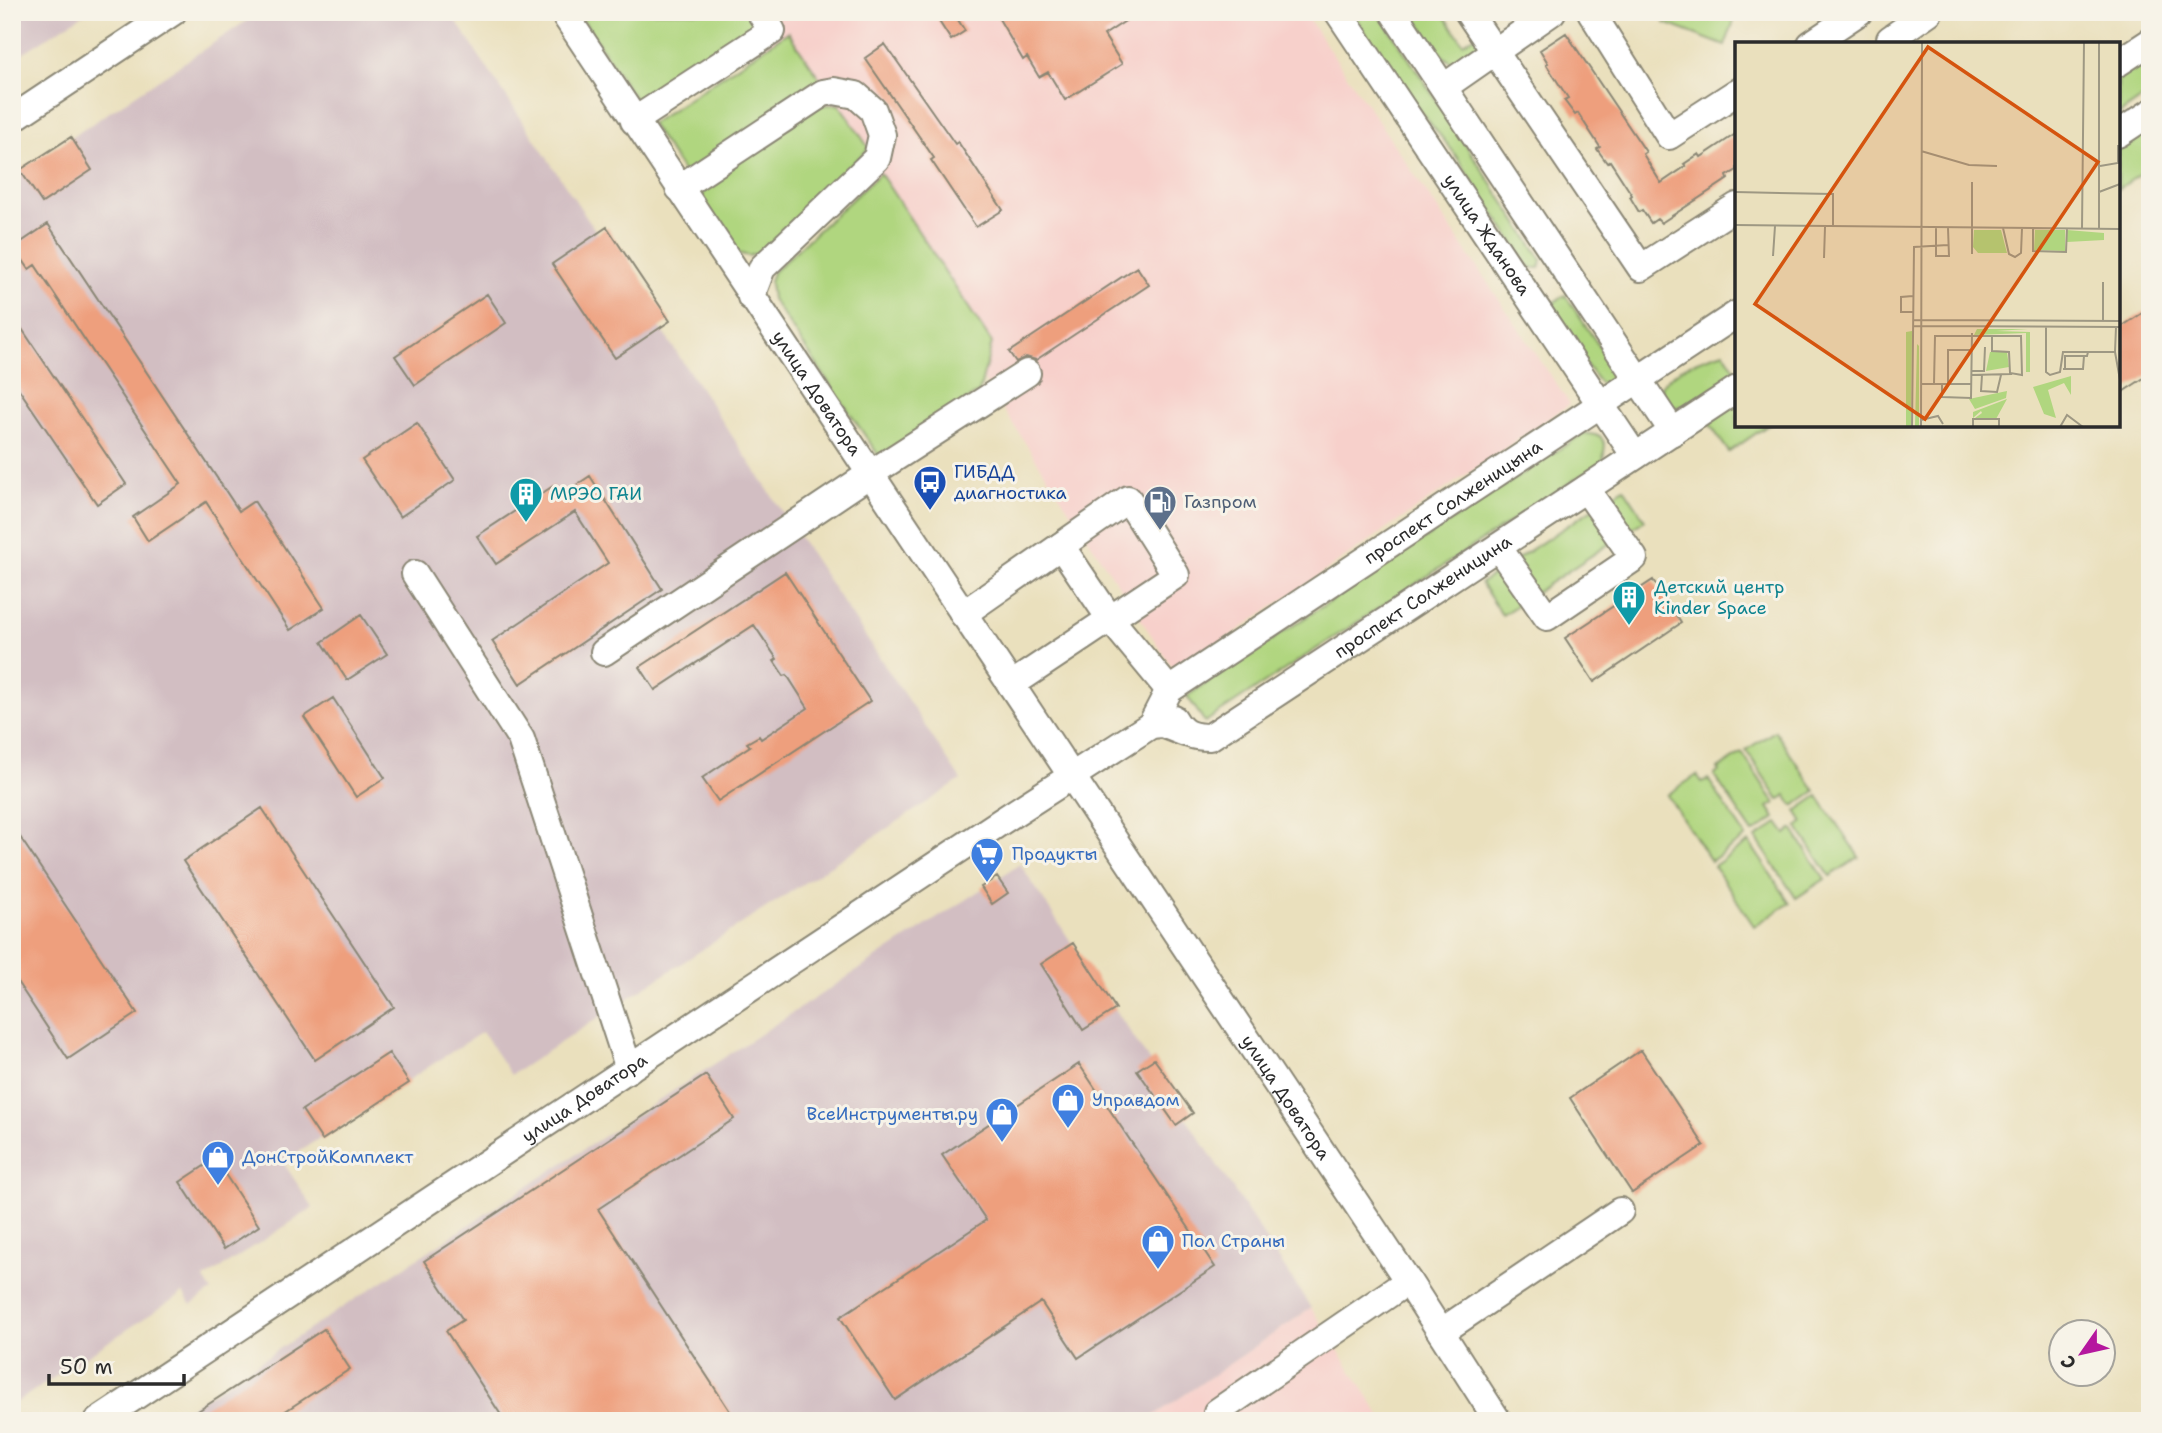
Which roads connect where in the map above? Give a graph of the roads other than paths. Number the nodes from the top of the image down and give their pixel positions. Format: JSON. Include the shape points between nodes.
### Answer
{"nodes":[{"id":1,"x":173,"y":12,"type":"edge"},
{"id":2,"x":563,"y":12,"type":"edge"},
{"id":3,"x":760,"y":12,"type":"edge"},
{"id":4,"x":1338,"y":12,"type":"edge"},
{"id":5,"x":1393,"y":12,"type":"edge"},
{"id":6,"x":1468,"y":12,"type":"edge"},
{"id":7,"x":1552,"y":12,"type":"edge"},
{"id":8,"x":1591,"y":12,"type":"edge"},
{"id":9,"x":1860,"y":12,"type":"edge"},
{"id":10,"x":1871,"y":12,"type":"edge"},
{"id":11,"x":1929,"y":12,"type":"edge"},
{"id":12,"x":1891,"y":41,"type":"edge"},
{"id":13,"x":1814,"y":42,"type":"edge"},
{"id":14,"x":2150,"y":42,"type":"edge"},
{"id":15,"x":1494,"y":51,"type":"junction"},
{"id":16,"x":2120,"y":62,"type":"edge"},
{"id":17,"x":1444,"y":87,"type":"junction"},
{"id":18,"x":1735,"y":93,"type":"edge"},
{"id":19,"x":2150,"y":113,"type":"edge"},
{"id":20,"x":12,"y":119,"type":"edge"},
{"id":21,"x":634,"y":121,"type":"junction"},
{"id":22,"x":2120,"y":133,"type":"edge"},
{"id":23,"x":679,"y":188,"type":"junction"},
{"id":24,"x":1735,"y":207,"type":"edge"},
{"id":25,"x":1561,"y":267,"type":"junction"},
{"id":26,"x":1524,"y":291,"type":"junction"},
{"id":27,"x":751,"y":297,"type":"junction"},
{"id":28,"x":1735,"y":315,"type":"edge"},
{"id":29,"x":1027,"y":373,"type":"dead end"},
{"id":30,"x":1637,"y":379,"type":"junction"},
{"id":31,"x":1735,"y":390,"type":"edge"},
{"id":32,"x":1599,"y":404,"type":"junction"},
{"id":33,"x":1673,"y":432,"type":"junction"},
{"id":34,"x":1635,"y":456,"type":"junction"},
{"id":35,"x":870,"y":474,"type":"junction"},
{"id":36,"x":1586,"y":488,"type":"junction"},
{"id":37,"x":1061,"y":546,"type":"junction"},
{"id":38,"x":1498,"y":547,"type":"junction"},
{"id":39,"x":415,"y":573,"type":"dead end"},
{"id":40,"x":963,"y":614,"type":"junction"},
{"id":41,"x":1111,"y":620,"type":"junction"},
{"id":42,"x":604,"y":652,"type":"dead end"},
{"id":43,"x":1011,"y":685,"type":"junction"},
{"id":44,"x":1169,"y":690,"type":"junction"},
{"id":45,"x":1151,"y":725,"type":"junction"},
{"id":46,"x":1197,"y":735,"type":"junction"},
{"id":47,"x":1072,"y":776,"type":"junction"},
{"id":48,"x":629,"y":1069,"type":"junction"},
{"id":49,"x":1620,"y":1211,"type":"dead end"},
{"id":50,"x":1408,"y":1280,"type":"junction"},
{"id":51,"x":1441,"y":1332,"type":"junction"},
{"id":52,"x":98,"y":1421,"type":"edge"},
{"id":53,"x":1223,"y":1421,"type":"edge"},
{"id":54,"x":1498,"y":1421,"type":"edge"}],
"edges":[{"from":1,"to":20,"type":"street"},
{"from":2,"to":21,"type":"street","name":"улица Доватора"},
{"from":3,"to":21,"type":"street","via":[[772,31]]},
{"from":4,"to":26,"type":"street","name":"улица Жданова"},
{"from":5,"to":17,"type":"street"},
{"from":6,"to":15,"type":"street"},
{"from":7,"to":15,"type":"street"},
{"from":8,"to":18,"type":"street","via":[[1669,136]]},
{"from":9,"to":13,"type":"street"},
{"from":10,"to":12,"type":"street"},
{"from":11,"to":12,"type":"street"},
{"from":14,"to":16,"type":"street"},
{"from":15,"to":17,"type":"street"},
{"from":15,"to":24,"type":"street","via":[[1641,268]]},
{"from":17,"to":25,"type":"street"},
{"from":19,"to":22,"type":"street"},
{"from":21,"to":23,"type":"street","name":"улица Доватора"},
{"from":23,"to":27,"type":"street","name":"улица Доватора"},
{"from":23,"to":27,"type":"street","via":[[823,93],[856,95],[873,110],[882,135],[877,158],[762,268]]},
{"from":25,"to":26,"type":"street","via":[[1550,289]]},
{"from":25,"to":30,"type":"street"},
{"from":26,"to":32,"type":"street","name":"улица Жданова"},
{"from":27,"to":35,"type":"street","name":"улица Доватора"},
{"from":28,"to":30,"type":"street","name":"проспект Солженицына"},
{"from":29,"to":35,"type":"street"},
{"from":30,"to":32,"type":"street","name":"проспект Солженицына"},
{"from":30,"to":33,"type":"street"},
{"from":31,"to":33,"type":"street"},
{"from":32,"to":34,"type":"street","name":"улица Жданова"},
{"from":32,"to":44,"type":"street","name":"проспект Солженицына"},
{"from":33,"to":34,"type":"street"},
{"from":34,"to":36,"type":"street","name":"проспект Солженицина"},
{"from":35,"to":40,"type":"street","name":"улица Доватора"},
{"from":35,"to":42,"type":"street"},
{"from":36,"to":38,"type":"street","name":"проспект Солженицина"},
{"from":36,"to":38,"type":"street","via":[[1634,558],[1546,617]]},
{"from":37,"to":40,"type":"street"},
{"from":37,"to":41,"type":"street"},
{"from":37,"to":41,"type":"street","via":[[1128,499],[1176,575]]},
{"from":38,"to":46,"type":"street","name":"проспект Солженицина"},
{"from":39,"to":48,"type":"street","via":[[522,739]]},
{"from":40,"to":43,"type":"street","name":"улица Доватора"},
{"from":41,"to":43,"type":"street"},
{"from":41,"to":44,"type":"street"},
{"from":43,"to":47,"type":"street","name":"улица Доватора"},
{"from":44,"to":45,"type":"street","name":"проспект Солженицына"},
{"from":44,"to":46,"type":"street","via":[[1176,723]]},
{"from":45,"to":46,"type":"street"},
{"from":45,"to":47,"type":"street","name":"проспект Солженицына"},
{"from":47,"to":48,"type":"street","name":"улица Доватора"},
{"from":47,"to":50,"type":"street","name":"улица Доватора"},
{"from":48,"to":52,"type":"street","name":"улица Доватора"},
{"from":49,"to":51,"type":"street"},
{"from":50,"to":51,"type":"street","name":"улица Доватора"},
{"from":50,"to":53,"type":"street","via":[[1217,1412]]},
{"from":51,"to":54,"type":"street","name":"улица Доватора"}]}
